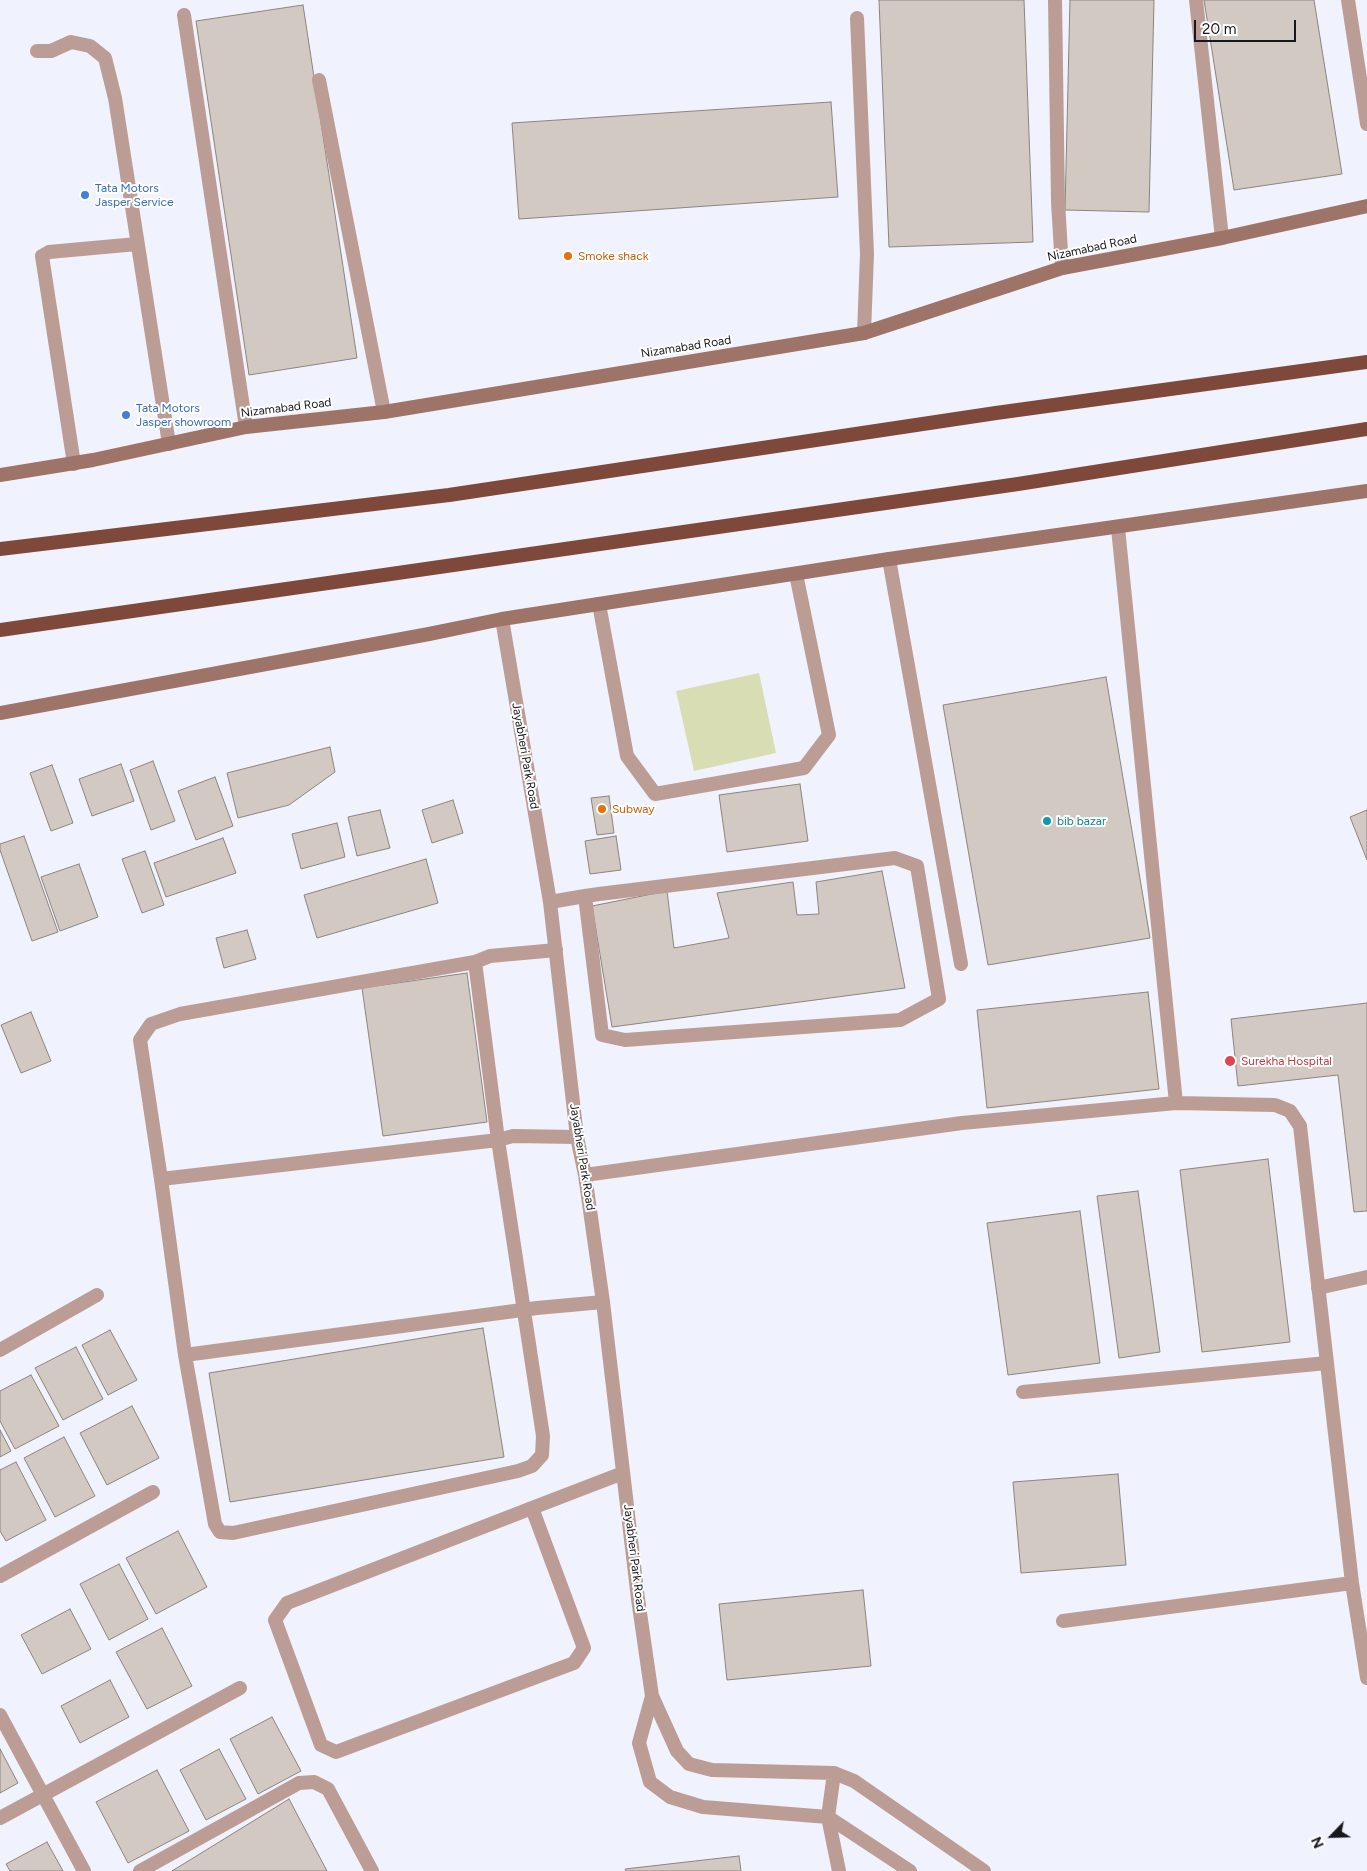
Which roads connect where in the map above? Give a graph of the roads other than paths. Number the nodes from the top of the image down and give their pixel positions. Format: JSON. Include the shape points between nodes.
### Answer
{"nodes":[{"id":1,"x":1055,"y":0,"type":"edge"},
{"id":2,"x":1196,"y":0,"type":"edge"},
{"id":3,"x":1348,"y":0,"type":"edge"},
{"id":4,"x":184,"y":15,"type":"dead end"},
{"id":5,"x":857,"y":18,"type":"dead end"},
{"id":6,"x":37,"y":51,"type":"dead end"},
{"id":7,"x":319,"y":80,"type":"dead end"},
{"id":8,"x":1367,"y":124,"type":"edge"},
{"id":9,"x":1367,"y":206,"type":"edge"},
{"id":10,"x":1222,"y":238,"type":"junction"},
{"id":11,"x":137,"y":244,"type":"junction"},
{"id":12,"x":1062,"y":268,"type":"junction"},
{"id":13,"x":864,"y":333,"type":"junction"},
{"id":14,"x":1367,"y":362,"type":"edge"},
{"id":15,"x":384,"y":412,"type":"junction"},
{"id":16,"x":246,"y":427,"type":"junction"},
{"id":17,"x":1367,"y":429,"type":"edge"},
{"id":18,"x":169,"y":444,"type":"junction"},
{"id":19,"x":74,"y":464,"type":"junction"},
{"id":20,"x":0,"y":475,"type":"edge"},
{"id":21,"x":1367,"y":491,"type":"edge"},
{"id":22,"x":1118,"y":528,"type":"junction"},
{"id":23,"x":0,"y":550,"type":"edge"},
{"id":24,"x":889,"y":559,"type":"junction"},
{"id":25,"x":796,"y":574,"type":"junction"},
{"id":26,"x":599,"y":604,"type":"junction"},
{"id":27,"x":502,"y":619,"type":"junction"},
{"id":28,"x":0,"y":630,"type":"edge"},
{"id":29,"x":0,"y":713,"type":"edge"},
{"id":30,"x":585,"y":896,"type":"junction"},
{"id":31,"x":550,"y":902,"type":"junction"},
{"id":32,"x":556,"y":950,"type":"junction"},
{"id":33,"x":475,"y":962,"type":"junction"},
{"id":34,"x":960,"y":964,"type":"dead end"},
{"id":35,"x":1176,"y":1103,"type":"junction"},
{"id":36,"x":577,"y":1137,"type":"junction"},
{"id":37,"x":498,"y":1140,"type":"junction"},
{"id":38,"x":585,"y":1175,"type":"junction"},
{"id":39,"x":161,"y":1179,"type":"junction"},
{"id":40,"x":1367,"y":1277,"type":"edge"},
{"id":41,"x":1318,"y":1288,"type":"junction"},
{"id":42,"x":97,"y":1295,"type":"dead end"},
{"id":43,"x":603,"y":1302,"type":"junction"},
{"id":44,"x":523,"y":1310,"type":"junction"},
{"id":45,"x":0,"y":1350,"type":"edge"},
{"id":46,"x":185,"y":1355,"type":"junction"},
{"id":47,"x":1327,"y":1363,"type":"junction"},
{"id":48,"x":1023,"y":1392,"type":"dead end"},
{"id":49,"x":623,"y":1473,"type":"junction"},
{"id":50,"x":153,"y":1492,"type":"dead end"},
{"id":51,"x":532,"y":1508,"type":"junction"},
{"id":52,"x":0,"y":1576,"type":"edge"},
{"id":53,"x":1352,"y":1583,"type":"junction"},
{"id":54,"x":1063,"y":1621,"type":"dead end"},
{"id":55,"x":1367,"y":1678,"type":"edge"},
{"id":56,"x":240,"y":1688,"type":"dead end"},
{"id":57,"x":652,"y":1696,"type":"junction"},
{"id":58,"x":0,"y":1716,"type":"edge"},
{"id":59,"x":834,"y":1773,"type":"junction"},
{"id":60,"x":42,"y":1795,"type":"junction"},
{"id":61,"x":828,"y":1817,"type":"junction"},
{"id":62,"x":0,"y":1818,"type":"edge"},
{"id":63,"x":148,"y":1869,"type":"edge"},
{"id":64,"x":84,"y":1871,"type":"edge"},
{"id":65,"x":372,"y":1871,"type":"edge"},
{"id":66,"x":839,"y":1871,"type":"edge"},
{"id":67,"x":910,"y":1871,"type":"edge"},
{"id":68,"x":984,"y":1871,"type":"edge"}],
"edges":[{"from":1,"to":12,"type":"street"},
{"from":2,"to":10,"type":"street"},
{"from":3,"to":8,"type":"street"},
{"from":4,"to":16,"type":"street"},
{"from":5,"to":13,"type":"street","via":[[866,254]]},
{"from":6,"to":11,"type":"street","via":[[51,51],[71,42],[90,46],[105,58],[115,98]]},
{"from":7,"to":15,"type":"street"},
{"from":9,"to":10,"type":"main road","name":"Nizamabad Road"},
{"from":10,"to":12,"type":"main road","name":"Nizamabad Road"},
{"from":11,"to":18,"type":"street"},
{"from":11,"to":19,"type":"street","via":[[49,252],[42,256]]},
{"from":12,"to":13,"type":"main road","name":"Nizamabad Road"},
{"from":13,"to":15,"type":"main road","name":"Nizamabad Road"},
{"from":14,"to":23,"type":"highway","via":[[996,413],[449,495]]},
{"from":15,"to":16,"type":"main road","name":"Nizamabad Road"},
{"from":16,"to":18,"type":"main road","name":"Nizamabad Road"},
{"from":17,"to":28,"type":"highway","via":[[1008,485]]},
{"from":18,"to":19,"type":"main road","name":"Nizamabad Road"},
{"from":19,"to":20,"type":"main road","name":"Nizamabad Road"},
{"from":21,"to":22,"type":"main road"},
{"from":22,"to":24,"type":"main road"},
{"from":22,"to":35,"type":"street"},
{"from":24,"to":25,"type":"main road"},
{"from":24,"to":34,"type":"street"},
{"from":25,"to":26,"type":"main road"},
{"from":25,"to":26,"type":"street","via":[[829,735],[804,768],[655,794],[627,756]]},
{"from":26,"to":27,"type":"main road"},
{"from":27,"to":29,"type":"main road"},
{"from":27,"to":31,"type":"street","name":"Jayabheri Park Road"},
{"from":30,"to":30,"type":"street","via":[[895,858],[917,866],[939,999],[900,1020],[625,1040],[602,1036]]},
{"from":30,"to":31,"type":"street"},
{"from":31,"to":32,"type":"street","name":"Jayabheri Park Road"},
{"from":32,"to":33,"type":"street","via":[[490,956]]},
{"from":32,"to":36,"type":"street","name":"Jayabheri Park Road"},
{"from":33,"to":37,"type":"street"},
{"from":33,"to":39,"type":"street","via":[[180,1014],[151,1024],[140,1040]]},
{"from":35,"to":38,"type":"street","via":[[962,1123]]},
{"from":35,"to":41,"type":"street","via":[[1275,1105],[1290,1111],[1300,1126]]},
{"from":36,"to":37,"type":"street","via":[[513,1136]]},
{"from":36,"to":38,"type":"street","name":"Jayabheri Park Road"},
{"from":37,"to":39,"type":"street"},
{"from":37,"to":44,"type":"street"},
{"from":38,"to":43,"type":"street","name":"Jayabheri Park Road"},
{"from":39,"to":46,"type":"street"},
{"from":40,"to":41,"type":"street"},
{"from":41,"to":47,"type":"street"},
{"from":42,"to":45,"type":"street"},
{"from":43,"to":44,"type":"street"},
{"from":43,"to":49,"type":"street","name":"Jayabheri Park Road"},
{"from":44,"to":46,"type":"street"},
{"from":44,"to":46,"type":"street","via":[[543,1436],[542,1455],[532,1466],[233,1533],[220,1532],[215,1524]]},
{"from":47,"to":48,"type":"street"},
{"from":47,"to":53,"type":"street"},
{"from":49,"to":51,"type":"street"},
{"from":49,"to":57,"type":"street","name":"Jayabheri Park Road"},
{"from":50,"to":52,"type":"street"},
{"from":51,"to":51,"type":"street","via":[[287,1604],[275,1620],[321,1745],[336,1752],[574,1663],[584,1648]]},
{"from":53,"to":54,"type":"street"},
{"from":53,"to":55,"type":"street"},
{"from":56,"to":60,"type":"street"},
{"from":57,"to":59,"type":"street","name":"Jayabheri Park Road","via":[[677,1751],[689,1764],[712,1770]]},
{"from":57,"to":61,"type":"street","name":"Jayabheri Park Road","via":[[639,1742],[650,1782],[670,1798],[703,1806]]},
{"from":58,"to":60,"type":"street"},
{"from":59,"to":61,"type":"street"},
{"from":59,"to":68,"type":"street","name":"Jayabheri Park Road","via":[[854,1781]]},
{"from":60,"to":62,"type":"street"},
{"from":60,"to":64,"type":"street"},
{"from":61,"to":66,"type":"street"},
{"from":61,"to":67,"type":"street","name":"Jayabheri Park Road"},
{"from":63,"to":65,"type":"street","via":[[299,1782],[314,1782],[328,1789]]}]}
